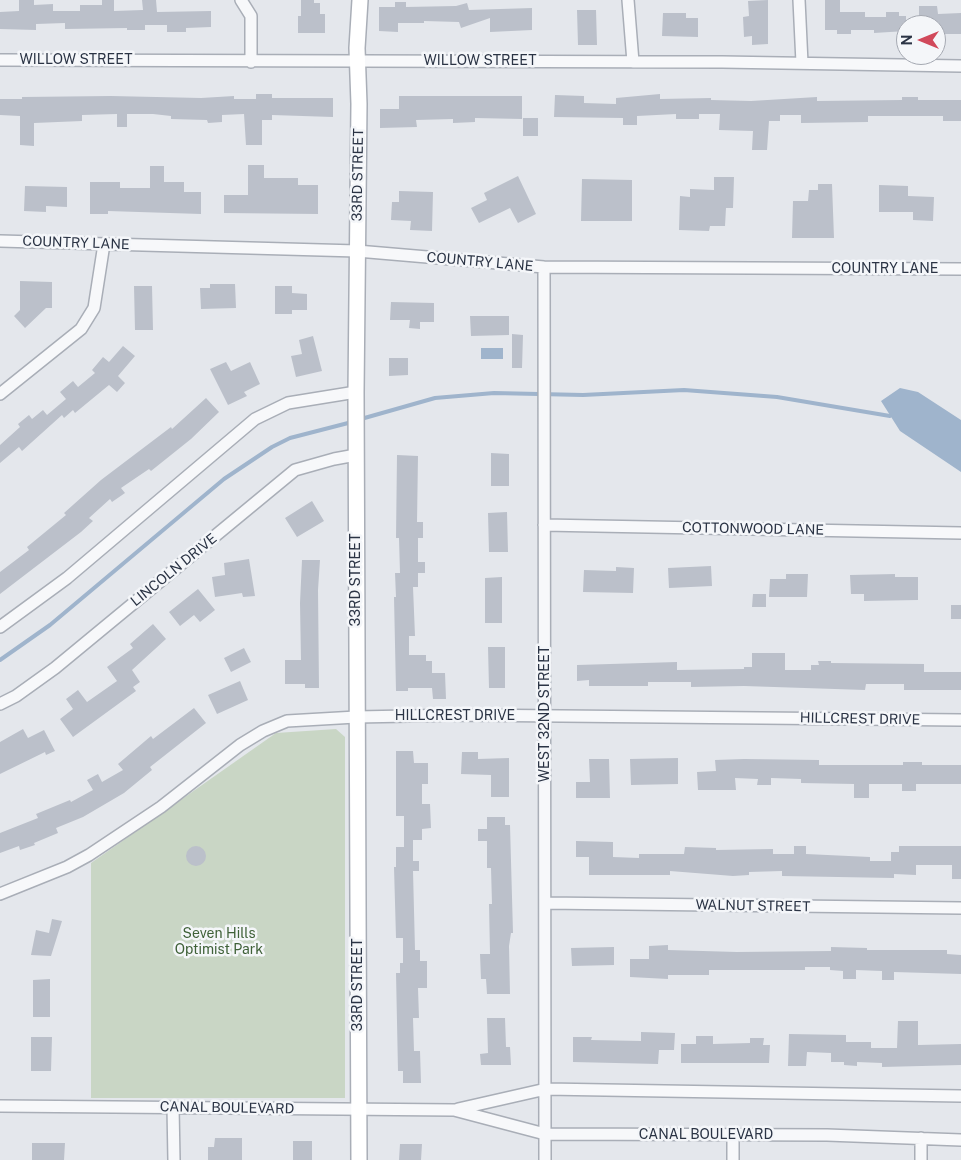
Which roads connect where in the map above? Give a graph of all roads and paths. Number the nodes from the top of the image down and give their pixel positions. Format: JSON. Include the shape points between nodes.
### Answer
{"nodes":[{"id":1,"x":241,"y":0,"type":"edge"},
{"id":2,"x":360,"y":0,"type":"edge"},
{"id":3,"x":628,"y":0,"type":"edge"},
{"id":4,"x":799,"y":0,"type":"edge"},
{"id":5,"x":0,"y":60,"type":"edge"},
{"id":6,"x":357,"y":60,"type":"junction"},
{"id":7,"x":251,"y":62,"type":"junction"},
{"id":8,"x":633,"y":62,"type":"junction"},
{"id":9,"x":802,"y":63,"type":"junction"},
{"id":10,"x":961,"y":66,"type":"edge"},
{"id":11,"x":0,"y":242,"type":"edge"},
{"id":12,"x":104,"y":244,"type":"junction"},
{"id":13,"x":357,"y":251,"type":"junction"},
{"id":14,"x":544,"y":267,"type":"junction"},
{"id":15,"x":961,"y":269,"type":"edge"},
{"id":16,"x":0,"y":394,"type":"edge"},
{"id":17,"x":356,"y":398,"type":"junction"},
{"id":18,"x":356,"y":455,"type":"junction"},
{"id":19,"x":544,"y":525,"type":"junction"},
{"id":20,"x":961,"y":533,"type":"edge"},
{"id":21,"x":0,"y":627,"type":"edge"},
{"id":22,"x":0,"y":704,"type":"edge"},
{"id":23,"x":545,"y":716,"type":"junction"},
{"id":24,"x":356,"y":717,"type":"junction"},
{"id":25,"x":961,"y":720,"type":"edge"},
{"id":26,"x":0,"y":894,"type":"edge"},
{"id":27,"x":545,"y":903,"type":"junction"},
{"id":28,"x":961,"y":908,"type":"edge"},
{"id":29,"x":546,"y":1089,"type":"junction"},
{"id":30,"x":961,"y":1096,"type":"edge"},
{"id":31,"x":0,"y":1106,"type":"edge"},
{"id":32,"x":173,"y":1107,"type":"junction"},
{"id":33,"x":359,"y":1109,"type":"junction"},
{"id":34,"x":454,"y":1110,"type":"junction"},
{"id":35,"x":545,"y":1134,"type":"junction"},
{"id":36,"x":733,"y":1135,"type":"junction"},
{"id":37,"x":921,"y":1138,"type":"junction"},
{"id":38,"x":961,"y":1140,"type":"edge"},
{"id":39,"x":174,"y":1160,"type":"edge"},
{"id":40,"x":359,"y":1160,"type":"edge"},
{"id":41,"x":545,"y":1160,"type":"edge"},
{"id":42,"x":733,"y":1160,"type":"edge"},
{"id":43,"x":921,"y":1160,"type":"edge"}],
"edges":[{"from":1,"to":7,"type":"street","via":[[250,16]]},
{"from":2,"to":6,"type":"street","name":"33RD STREET"},
{"from":3,"to":8,"type":"street"},
{"from":4,"to":9,"type":"street"},
{"from":5,"to":7,"type":"street","name":"WILLOW STREET"},
{"from":6,"to":7,"type":"street","name":"WILLOW STREET"},
{"from":6,"to":8,"type":"street","name":"WILLOW STREET"},
{"from":6,"to":13,"type":"street","name":"33RD STREET"},
{"from":8,"to":9,"type":"street","name":"WILLOW STREET"},
{"from":9,"to":10,"type":"street","name":"WILLOW STREET"},
{"from":11,"to":12,"type":"street","name":"COUNTRY LANE"},
{"from":12,"to":13,"type":"street","name":"COUNTRY LANE"},
{"from":12,"to":16,"type":"street","via":[[94,308],[81,329]]},
{"from":13,"to":14,"type":"street","name":"COUNTRY LANE"},
{"from":13,"to":17,"type":"street","name":"33RD STREET"},
{"from":14,"to":15,"type":"street","name":"COUNTRY LANE"},
{"from":14,"to":19,"type":"street","name":"WEST 32ND STREET"},
{"from":17,"to":18,"type":"street","name":"33RD STREET"},
{"from":17,"to":21,"type":"street","via":[[288,403],[255,420],[67,578]]},
{"from":18,"to":22,"type":"street","name":"LINCOLN DRIVE","via":[[295,470],[55,668]]},
{"from":18,"to":24,"type":"street","name":"33RD STREET"},
{"from":19,"to":20,"type":"street","name":"COTTONWOOD LANE"},
{"from":19,"to":23,"type":"street","name":"WEST 32ND STREET"},
{"from":23,"to":24,"type":"street","name":"HILLCREST DRIVE"},
{"from":23,"to":25,"type":"street","name":"HILLCREST DRIVE"},
{"from":23,"to":27,"type":"street","name":"WEST 32ND STREET"},
{"from":24,"to":26,"type":"street","name":"HILLCREST DRIVE","via":[[287,722],[263,731],[240,745],[161,807],[89,855],[67,868]]},
{"from":24,"to":33,"type":"street","name":"33RD STREET"},
{"from":27,"to":28,"type":"street","name":"WALNUT STREET"},
{"from":27,"to":29,"type":"street","name":"WEST 32ND STREET"},
{"from":29,"to":30,"type":"street","name":"CANAL BOULEVARD"},
{"from":29,"to":34,"type":"street","name":"CANAL BOULEVARD"},
{"from":29,"to":35,"type":"street","name":"WEST 32ND STREET"},
{"from":31,"to":32,"type":"street","name":"CANAL BOULEVARD"},
{"from":32,"to":33,"type":"street","name":"CANAL BOULEVARD"},
{"from":32,"to":39,"type":"street"},
{"from":33,"to":34,"type":"street","name":"CANAL BOULEVARD"},
{"from":33,"to":40,"type":"street","name":"33RD STREET"},
{"from":34,"to":35,"type":"street","name":"CANAL BOULEVARD"},
{"from":35,"to":36,"type":"street","name":"CANAL BOULEVARD"},
{"from":35,"to":41,"type":"street","name":"WEST 32ND STREET"},
{"from":36,"to":37,"type":"street","name":"CANAL BOULEVARD"},
{"from":36,"to":42,"type":"street"},
{"from":37,"to":38,"type":"street","name":"CANAL BOULEVARD"},
{"from":37,"to":43,"type":"street"}]}
